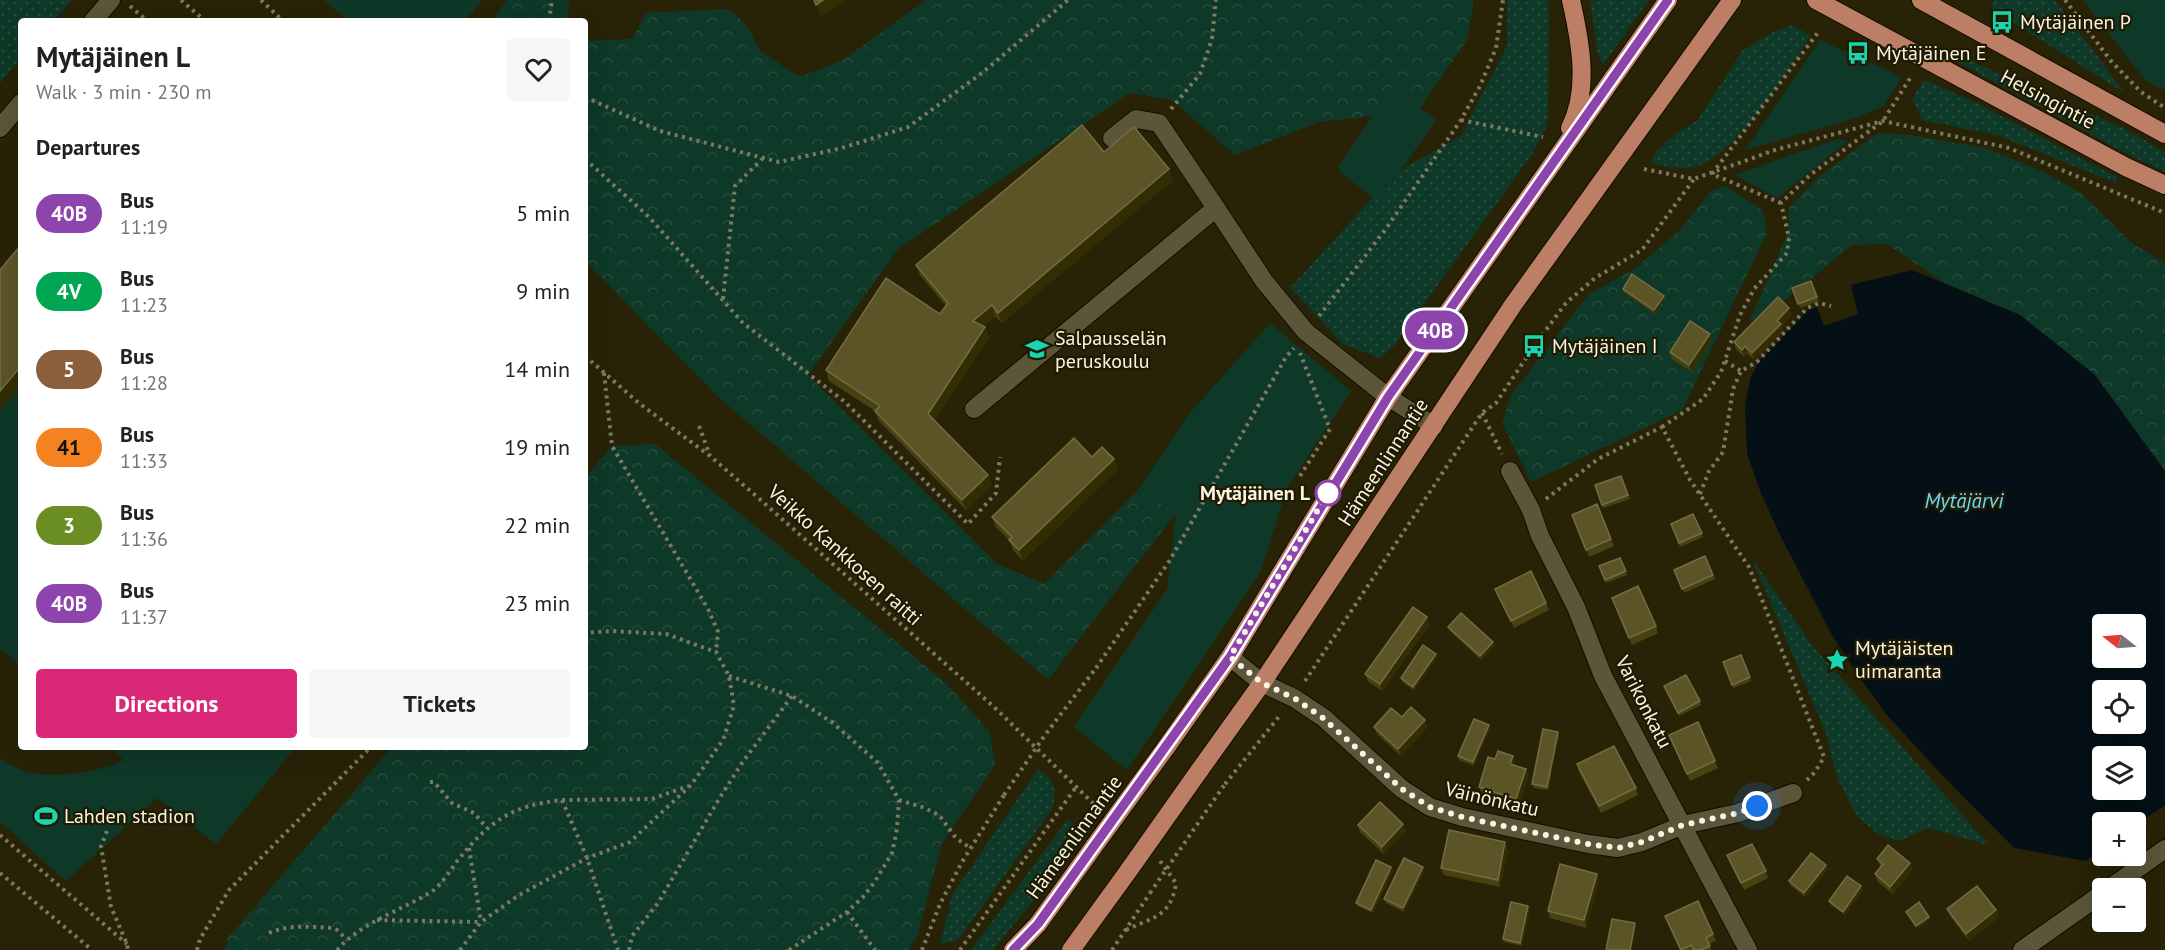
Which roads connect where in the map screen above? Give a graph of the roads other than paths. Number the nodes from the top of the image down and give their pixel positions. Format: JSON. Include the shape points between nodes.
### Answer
{"nodes":[{"id":1,"x":111,"y":0,"type":"edge"},
{"id":2,"x":1570,"y":0,"type":"edge"},
{"id":3,"x":1668,"y":0,"type":"edge"},
{"id":4,"x":1732,"y":0,"type":"edge"},
{"id":5,"x":1816,"y":0,"type":"edge"},
{"id":6,"x":1921,"y":0,"type":"edge"},
{"id":7,"x":96,"y":18,"type":"edge"},
{"id":8,"x":18,"y":107,"type":"edge"},
{"id":9,"x":0,"y":128,"type":"edge"},
{"id":10,"x":2165,"y":135,"type":"edge"},
{"id":11,"x":1112,"y":138,"type":"dead end"},
{"id":12,"x":1556,"y":157,"type":"junction"},
{"id":13,"x":2165,"y":185,"type":"edge"},
{"id":14,"x":1216,"y":208,"type":"junction"},
{"id":15,"x":1388,"y":397,"type":"junction"},
{"id":16,"x":974,"y":409,"type":"dead end"},
{"id":17,"x":1434,"y":426,"type":"junction"},
{"id":18,"x":1510,"y":471,"type":"road end"},
{"id":19,"x":1230,"y":657,"type":"junction"},
{"id":20,"x":1262,"y":683,"type":"junction"},
{"id":21,"x":1793,"y":793,"type":"road end"},
{"id":22,"x":1683,"y":825,"type":"junction"},
{"id":23,"x":2165,"y":849,"type":"edge"},
{"id":24,"x":2124,"y":878,"type":"edge"},
{"id":25,"x":2092,"y":901,"type":"edge"},
{"id":26,"x":1013,"y":950,"type":"edge"},
{"id":27,"x":1071,"y":950,"type":"edge"},
{"id":28,"x":1748,"y":950,"type":"edge"},
{"id":29,"x":2022,"y":950,"type":"edge"}],
"edges":[{"from":1,"to":7,"type":"street"},
{"from":2,"to":12,"type":"main road","via":[[1580,52],[1581,86],[1575,118]]},
{"from":3,"to":12,"type":"main road","name":"Hämeenlinnantie"},
{"from":4,"to":17,"type":"main road","name":"Hämeenlinnantie","via":[[1514,305]]},
{"from":5,"to":13,"type":"main road","name":"Helsingintie"},
{"from":6,"to":10,"type":"main road","name":"Helsingintie"},
{"from":8,"to":9,"type":"street"},
{"from":11,"to":14,"type":"street","via":[[1136,119],[1159,123]]},
{"from":12,"to":15,"type":"main road","name":"Hämeenlinnantie"},
{"from":14,"to":15,"type":"street","via":[[1302,338]]},
{"from":14,"to":16,"type":"street"},
{"from":15,"to":17,"type":"street"},
{"from":15,"to":19,"type":"main road","name":"Hämeenlinnantie"},
{"from":17,"to":20,"type":"main road","name":"Hämeenlinnantie"},
{"from":18,"to":22,"type":"street","name":"Varikonkatu","via":[[1576,607],[1603,676]]},
{"from":19,"to":20,"type":"street","name":"Väinönkatu"},
{"from":19,"to":26,"type":"main road","name":"Hämeenlinnantie","bridge":true,"via":[[1038,924]]},
{"from":20,"to":22,"type":"street","name":"Väinönkatu","via":[[1323,718],[1402,789],[1430,807],[1618,848]]},
{"from":20,"to":27,"type":"main road","name":"Hämeenlinnantie","bridge":true},
{"from":21,"to":22,"type":"street","name":"Väinönkatu","via":[[1738,813]]},
{"from":22,"to":28,"type":"street","name":"Varikonkatu"},
{"from":23,"to":24,"type":"street"},
{"from":25,"to":29,"type":"street"}]}
